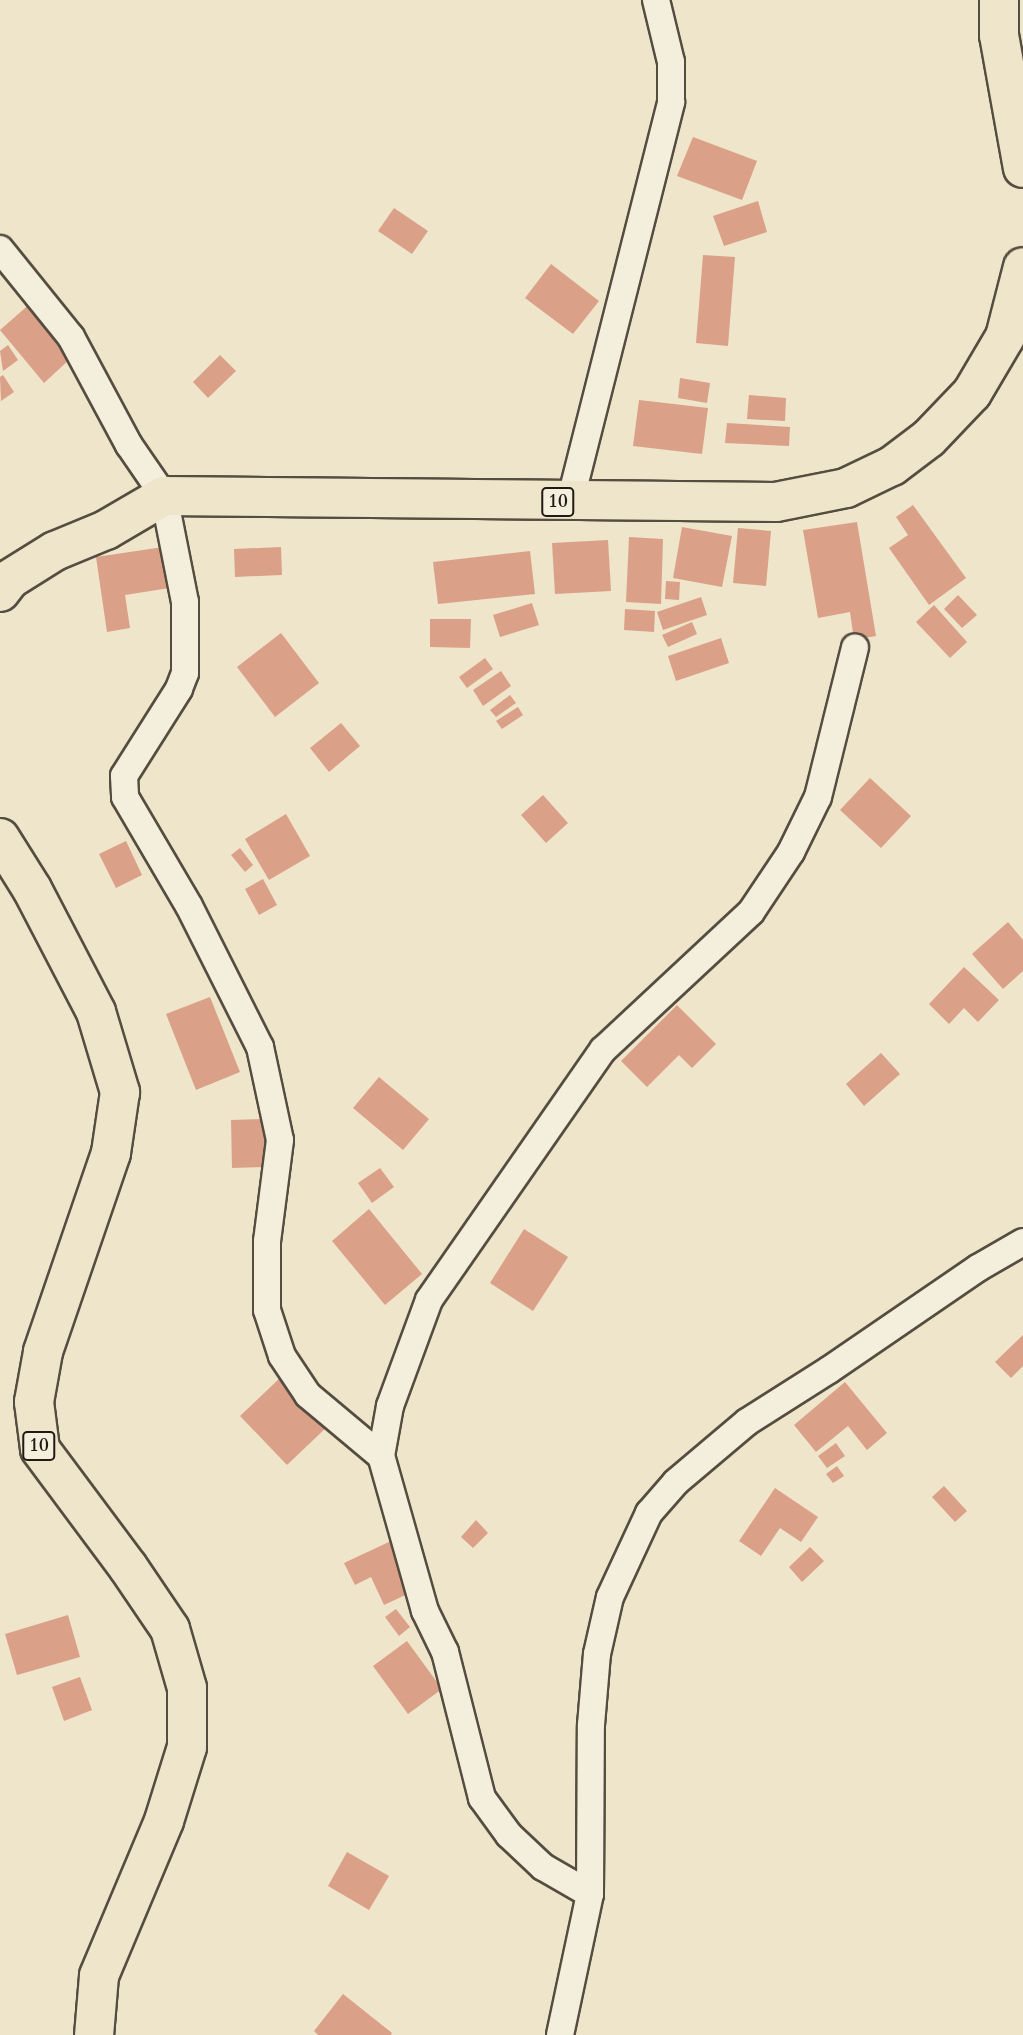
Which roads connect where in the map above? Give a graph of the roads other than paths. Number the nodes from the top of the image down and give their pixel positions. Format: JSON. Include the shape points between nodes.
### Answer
{"nodes":[{"id":1,"x":656,"y":0,"type":"edge"},
{"id":2,"x":999,"y":0,"type":"edge"},
{"id":3,"x":1023,"y":168,"type":"edge"},
{"id":4,"x":0,"y":249,"type":"edge"},
{"id":5,"x":1023,"y":267,"type":"edge"},
{"id":6,"x":1014,"y":338,"type":"edge"},
{"id":7,"x":164,"y":496,"type":"junction"},
{"id":8,"x":570,"y":502,"type":"junction"},
{"id":9,"x":0,"y":592,"type":"edge"},
{"id":10,"x":855,"y":647,"type":"dead end"},
{"id":11,"x":0,"y":838,"type":"edge"},
{"id":12,"x":1023,"y":1242,"type":"edge"},
{"id":13,"x":381,"y":1456,"type":"junction"},
{"id":14,"x":590,"y":1894,"type":"junction"},
{"id":15,"x":94,"y":2035,"type":"edge"},
{"id":16,"x":560,"y":2035,"type":"edge"}],
"edges":[{"from":1,"to":8,"type":"street","via":[[671,62],[671,102]]},
{"from":2,"to":3,"type":"main road","via":[[999,35]]},
{"from":4,"to":7,"type":"street","via":[[71,337],[129,445]]},
{"from":5,"to":6,"type":"main road","number":"10"},
{"from":6,"to":8,"type":"main road","number":"10","via":[[972,393],[929,438],[892,466],[846,488],[776,502]]},
{"from":7,"to":8,"type":"main road","number":"10"},
{"from":7,"to":9,"type":"main road","via":[[106,530],[55,551],[10,579]]},
{"from":7,"to":13,"type":"street","via":[[186,602],[185,673],[124,776],[125,797],[189,906],[260,1047],[281,1140],[267,1241],[267,1310],[282,1356],[308,1395]]},
{"from":10,"to":13,"type":"street","via":[[818,797],[792,852],[751,912],[603,1050],[429,1300],[390,1406]]},
{"from":11,"to":15,"type":"main road","number":"10","via":[[96,1012],[120,1092],[111,1153],[43,1352],[34,1402],[40,1449],[170,1629],[187,1688],[187,1747],[164,1821],[99,1976]]},
{"from":12,"to":14,"type":"street","via":[[747,1422],[676,1482],[649,1513],[610,1597],[597,1654],[591,1725]]},
{"from":13,"to":14,"type":"street","via":[[425,1611],[445,1652],[482,1798],[509,1835],[543,1867]]},
{"from":14,"to":16,"type":"street"}]}
